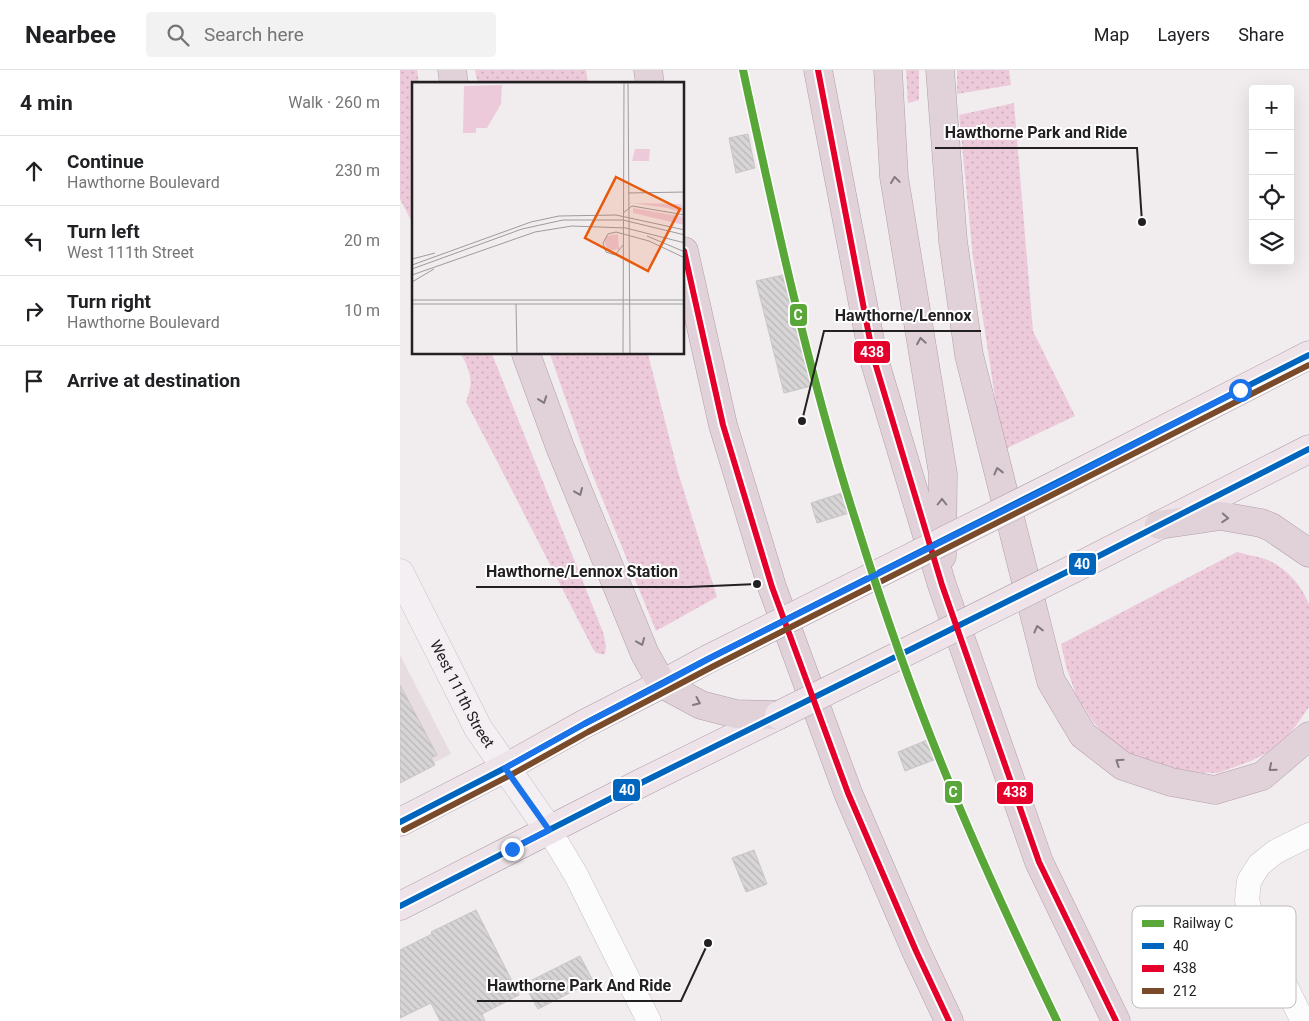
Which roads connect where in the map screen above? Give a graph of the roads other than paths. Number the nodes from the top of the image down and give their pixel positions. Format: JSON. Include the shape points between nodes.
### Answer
{"nodes":[{"id":1,"x":818,"y":70,"type":"edge"},
{"id":2,"x":888,"y":70,"type":"edge"},
{"id":3,"x":940,"y":70,"type":"edge"},
{"id":4,"x":685,"y":255,"type":"edge"},
{"id":5,"x":526,"y":355,"type":"edge"},
{"id":6,"x":1309,"y":355,"type":"edge"},
{"id":7,"x":1309,"y":449,"type":"edge"},
{"id":8,"x":1159,"y":525,"type":"junction"},
{"id":9,"x":1309,"y":553,"type":"edge"},
{"id":10,"x":400,"y":573,"type":"edge"},
{"id":11,"x":942,"y":585,"type":"junction"},
{"id":12,"x":662,"y":684,"type":"junction"},
{"id":13,"x":779,"y":715,"type":"joint"},
{"id":14,"x":739,"y":724,"type":"junction"},
{"id":15,"x":1309,"y":736,"type":"edge"},
{"id":16,"x":505,"y":768,"type":"junction"},
{"id":17,"x":400,"y":822,"type":"edge"},
{"id":18,"x":549,"y":830,"type":"junction"},
{"id":19,"x":1309,"y":835,"type":"edge"},
{"id":20,"x":400,"y":906,"type":"edge"},
{"id":21,"x":1248,"y":906,"type":"edge"},
{"id":22,"x":1296,"y":1007,"type":"edge"},
{"id":23,"x":649,"y":1021,"type":"edge"},
{"id":24,"x":949,"y":1021,"type":"edge"},
{"id":25,"x":1116,"y":1021,"type":"edge"},
{"id":26,"x":1303,"y":1021,"type":"edge"}],
"edges":[{"from":1,"to":11,"type":"highway","via":[[873,356]]},
{"from":11,"to":2,"type":"highway","one_way":true,"via":[[943,474],[894,176]]},
{"from":15,"to":3,"type":"highway","one_way":true,"via":[[1262,776],[1215,790],[1171,782],[1123,766],[1083,735],[1051,682],[968,355],[953,241]]},
{"from":4,"to":24,"type":"highway","via":[[723,425],[772,587],[848,793]]},
{"from":5,"to":12,"type":"highway","one_way":true,"via":[[560,447],[645,654]]},
{"from":6,"to":12,"type":"main road","bridge":true},
{"from":7,"to":8,"type":"main road"},
{"from":8,"to":9,"type":"highway","one_way":true,"via":[[1221,516],[1261,523]]},
{"from":8,"to":13,"type":"main road","bridge":true},
{"from":10,"to":16,"type":"street","name":"West 111th Street","via":[[478,728]]},
{"from":11,"to":25,"type":"highway","via":[[1039,862]]},
{"from":12,"to":14,"type":"highway","one_way":true},
{"from":12,"to":16,"type":"main road"},
{"from":13,"to":14,"type":"highway"},
{"from":14,"to":18,"type":"main road","via":[[643,782]]},
{"from":16,"to":17,"type":"main road"},
{"from":16,"to":18,"type":"street","name":"West 111th Street"},
{"from":18,"to":20,"type":"main road"},
{"from":18,"to":23,"type":"street","name":"West 111th Street","via":[[576,876]]},
{"from":19,"to":21,"type":"street","via":[[1275,852],[1259,865],[1249,881]]},
{"from":22,"to":26,"type":"street"}]}
